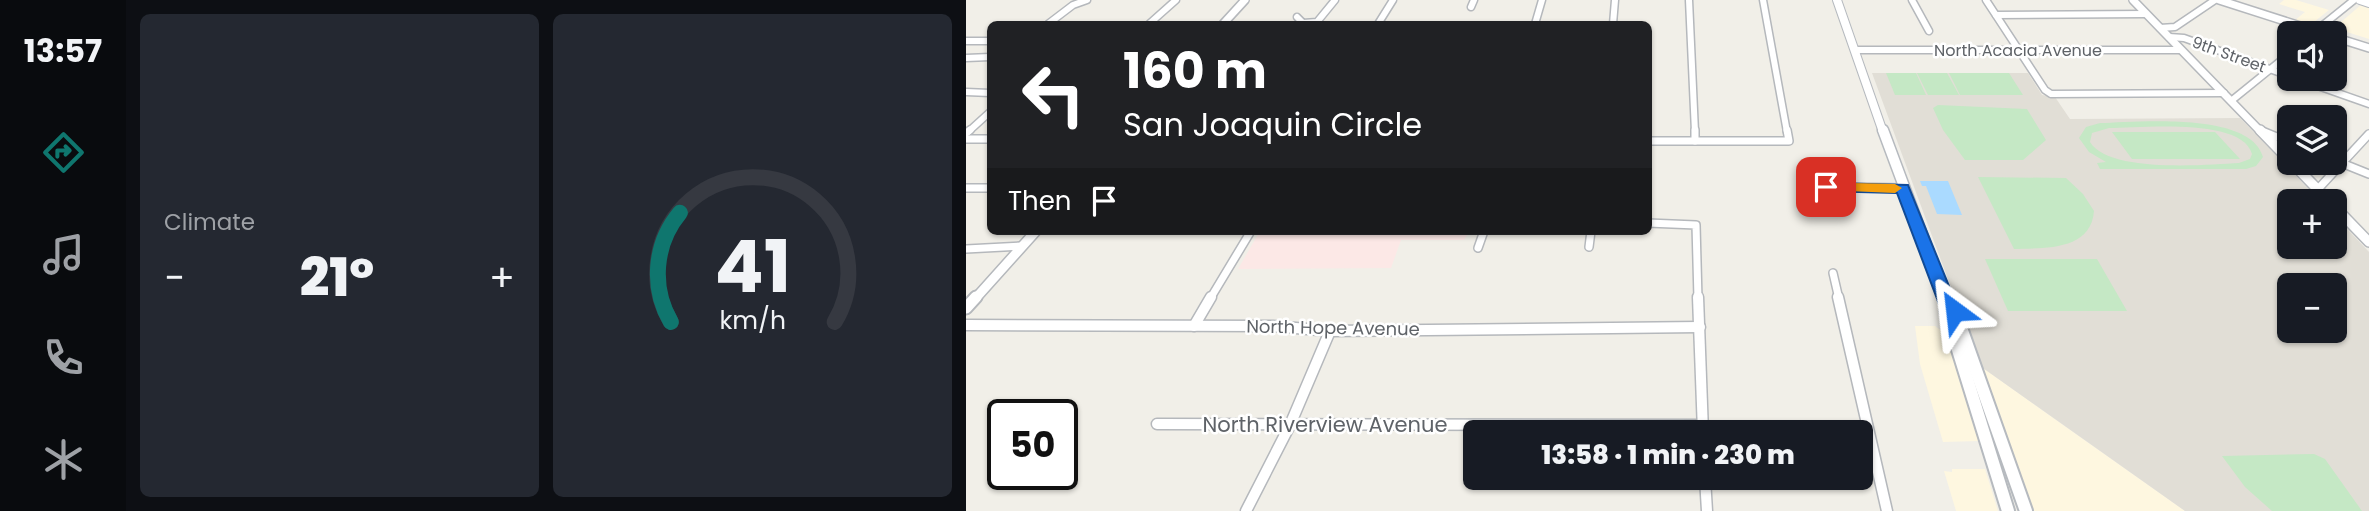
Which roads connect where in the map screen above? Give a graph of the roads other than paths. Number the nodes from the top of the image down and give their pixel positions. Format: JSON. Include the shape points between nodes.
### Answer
{"nodes":[{"id":1,"x":1087,"y":0,"type":"edge"},
{"id":2,"x":1175,"y":0,"type":"edge"},
{"id":3,"x":1245,"y":0,"type":"edge"},
{"id":4,"x":1335,"y":0,"type":"edge"},
{"id":5,"x":1393,"y":0,"type":"edge"},
{"id":6,"x":1474,"y":0,"type":"edge"},
{"id":7,"x":1542,"y":0,"type":"edge"},
{"id":8,"x":1615,"y":0,"type":"edge"},
{"id":9,"x":1689,"y":0,"type":"edge"},
{"id":10,"x":1763,"y":0,"type":"edge"},
{"id":11,"x":1837,"y":0,"type":"edge"},
{"id":12,"x":1912,"y":0,"type":"edge"},
{"id":13,"x":1986,"y":0,"type":"edge"},
{"id":14,"x":2133,"y":0,"type":"edge"},
{"id":15,"x":2217,"y":0,"type":"edge"},
{"id":16,"x":2354,"y":0,"type":"edge"},
{"id":17,"x":2360,"y":0,"type":"edge"},
{"id":18,"x":1072,"y":2,"type":"edge"},
{"id":19,"x":2369,"y":3,"type":"edge"},
{"id":20,"x":1471,"y":7,"type":"dead end"},
{"id":21,"x":2146,"y":14,"type":"junction"},
{"id":22,"x":1996,"y":15,"type":"junction"},
{"id":23,"x":1297,"y":18,"type":"dead end"},
{"id":24,"x":1051,"y":21,"type":"edge"},
{"id":25,"x":1153,"y":21,"type":"edge"},
{"id":26,"x":1226,"y":21,"type":"edge"},
{"id":27,"x":1301,"y":21,"type":"edge"},
{"id":28,"x":1318,"y":21,"type":"edge"},
{"id":29,"x":1380,"y":21,"type":"edge"},
{"id":30,"x":1536,"y":21,"type":"edge"},
{"id":31,"x":1613,"y":21,"type":"edge"},
{"id":32,"x":2281,"y":21,"type":"edge"},
{"id":33,"x":2330,"y":21,"type":"edge"},
{"id":34,"x":2160,"y":28,"type":"junction"},
{"id":35,"x":1930,"y":31,"type":"dead end"},
{"id":36,"x":2169,"y":37,"type":"junction"},
{"id":37,"x":966,"y":41,"type":"edge"},
{"id":38,"x":987,"y":41,"type":"edge"},
{"id":39,"x":2347,"y":41,"type":"edge"},
{"id":40,"x":2369,"y":48,"type":"edge"},
{"id":41,"x":1855,"y":50,"type":"junction"},
{"id":42,"x":2018,"y":50,"type":"junction"},
{"id":43,"x":2181,"y":50,"type":"junction"},
{"id":44,"x":987,"y":57,"type":"edge"},
{"id":45,"x":966,"y":58,"type":"edge"},
{"id":46,"x":2277,"y":64,"type":"edge"},
{"id":47,"x":2271,"y":69,"type":"junction"},
{"id":48,"x":2277,"y":71,"type":"edge"},
{"id":49,"x":2332,"y":91,"type":"edge"},
{"id":50,"x":966,"y":92,"type":"edge"},
{"id":51,"x":987,"y":93,"type":"edge"},
{"id":52,"x":2224,"y":93,"type":"junction"},
{"id":53,"x":2231,"y":100,"type":"junction"},
{"id":54,"x":2369,"y":104,"type":"edge"},
{"id":55,"x":987,"y":115,"type":"edge"},
{"id":56,"x":2259,"y":130,"type":"junction"},
{"id":57,"x":966,"y":133,"type":"edge"},
{"id":58,"x":2369,"y":134,"type":"edge"},
{"id":59,"x":2277,"y":137,"type":"edge"},
{"id":60,"x":966,"y":139,"type":"edge"},
{"id":61,"x":987,"y":139,"type":"edge"},
{"id":62,"x":1652,"y":141,"type":"edge"},
{"id":63,"x":1695,"y":141,"type":"junction"},
{"id":64,"x":2277,"y":148,"type":"edge"},
{"id":65,"x":2347,"y":154,"type":"edge"},
{"id":66,"x":2347,"y":165,"type":"edge"},
{"id":67,"x":2369,"y":174,"type":"edge"},
{"id":68,"x":2304,"y":175,"type":"edge"},
{"id":69,"x":2328,"y":175,"type":"edge"},
{"id":70,"x":1846,"y":187,"type":"dead end"},
{"id":71,"x":966,"y":188,"type":"edge"},
{"id":72,"x":987,"y":188,"type":"edge"},
{"id":73,"x":1903,"y":188,"type":"junction"},
{"id":74,"x":2318,"y":189,"type":"joint"},
{"id":75,"x":2347,"y":219,"type":"edge"},
{"id":76,"x":1652,"y":223,"type":"edge"},
{"id":77,"x":1033,"y":235,"type":"edge"},
{"id":78,"x":1249,"y":235,"type":"edge"},
{"id":79,"x":1482,"y":235,"type":"edge"},
{"id":80,"x":1590,"y":235,"type":"edge"},
{"id":81,"x":2369,"y":242,"type":"edge"},
{"id":82,"x":1023,"y":246,"type":"junction"},
{"id":83,"x":1589,"y":247,"type":"dead end"},
{"id":84,"x":1478,"y":248,"type":"dead end"},
{"id":85,"x":966,"y":249,"type":"edge"},
{"id":86,"x":1833,"y":273,"type":"dead end"},
{"id":87,"x":1948,"y":304,"type":"junction"},
{"id":88,"x":966,"y":309,"type":"edge"},
{"id":89,"x":966,"y":325,"type":"edge"},
{"id":90,"x":1194,"y":326,"type":"junction"},
{"id":91,"x":1700,"y":327,"type":"junction"},
{"id":92,"x":1330,"y":331,"type":"junction"},
{"id":93,"x":1703,"y":420,"type":"edge"},
{"id":94,"x":1157,"y":424,"type":"dead end"},
{"id":95,"x":1290,"y":425,"type":"junction"},
{"id":96,"x":1463,"y":426,"type":"edge"},
{"id":97,"x":1706,"y":490,"type":"edge"},
{"id":98,"x":1245,"y":511,"type":"edge"},
{"id":99,"x":1707,"y":511,"type":"edge"},
{"id":100,"x":1887,"y":511,"type":"edge"},
{"id":101,"x":2008,"y":511,"type":"edge"},
{"id":102,"x":2026,"y":511,"type":"edge"}],
"edges":[{"from":1,"to":18,"type":"street"},
{"from":2,"to":25,"type":"street"},
{"from":3,"to":26,"type":"street"},
{"from":4,"to":28,"type":"street"},
{"from":5,"to":29,"type":"street"},
{"from":6,"to":20,"type":"street"},
{"from":7,"to":30,"type":"street"},
{"from":8,"to":31,"type":"street"},
{"from":9,"to":63,"type":"street"},
{"from":10,"to":63,"type":"street","via":[[1789,141]]},
{"from":11,"to":41,"type":"main road"},
{"from":12,"to":35,"type":"street"},
{"from":13,"to":22,"type":"street"},
{"from":14,"to":21,"type":"street"},
{"from":15,"to":32,"type":"street"},
{"from":15,"to":34,"type":"street","via":[[2175,27]]},
{"from":16,"to":33,"type":"street"},
{"from":17,"to":19,"type":"main road"},
{"from":18,"to":24,"type":"street"},
{"from":21,"to":22,"type":"street"},
{"from":21,"to":34,"type":"street"},
{"from":22,"to":42,"type":"street"},
{"from":23,"to":27,"type":"street"},
{"from":34,"to":36,"type":"street"},
{"from":36,"to":43,"type":"street"},
{"from":36,"to":47,"type":"street","name":"9th Street","via":[[2184,38]]},
{"from":37,"to":38,"type":"street"},
{"from":39,"to":40,"type":"street"},
{"from":41,"to":42,"type":"street","name":"North Acacia Avenue"},
{"from":41,"to":73,"type":"main road"},
{"from":42,"to":43,"type":"street","name":"North Acacia Avenue"},
{"from":42,"to":52,"type":"street","via":[[2051,94]]},
{"from":43,"to":52,"type":"street"},
{"from":44,"to":45,"type":"street"},
{"from":46,"to":47,"type":"street"},
{"from":47,"to":48,"type":"street","name":"9th Street"},
{"from":47,"to":53,"type":"street"},
{"from":49,"to":54,"type":"street"},
{"from":50,"to":51,"type":"street"},
{"from":52,"to":53,"type":"street"},
{"from":53,"to":56,"type":"street"},
{"from":55,"to":57,"type":"street"},
{"from":56,"to":59,"type":"street"},
{"from":56,"to":64,"type":"street"},
{"from":58,"to":65,"type":"street"},
{"from":60,"to":61,"type":"street"},
{"from":62,"to":63,"type":"street"},
{"from":66,"to":67,"type":"street"},
{"from":68,"to":74,"type":"street"},
{"from":69,"to":74,"type":"street"},
{"from":70,"to":73,"type":"street"},
{"from":71,"to":72,"type":"street"},
{"from":73,"to":87,"type":"main road"},
{"from":75,"to":81,"type":"street"},
{"from":76,"to":91,"type":"street","via":[[1696,225]]},
{"from":77,"to":82,"type":"street"},
{"from":78,"to":90,"type":"street"},
{"from":79,"to":84,"type":"street"},
{"from":80,"to":83,"type":"street"},
{"from":82,"to":85,"type":"street"},
{"from":82,"to":88,"type":"street"},
{"from":86,"to":100,"type":"street"},
{"from":87,"to":101,"type":"main road","via":[[1946,311]]},
{"from":87,"to":102,"type":"main road","via":[[1955,311]]},
{"from":89,"to":90,"type":"street","name":"North Hope Avenue"},
{"from":90,"to":92,"type":"street","name":"North Hope Avenue"},
{"from":91,"to":92,"type":"street","name":"North Hope Avenue"},
{"from":91,"to":93,"type":"street"},
{"from":92,"to":95,"type":"street"},
{"from":94,"to":95,"type":"street","name":"North Riverview Avenue"},
{"from":95,"to":96,"type":"street","name":"North Riverview Avenue"},
{"from":95,"to":98,"type":"street"},
{"from":97,"to":99,"type":"street"}]}
